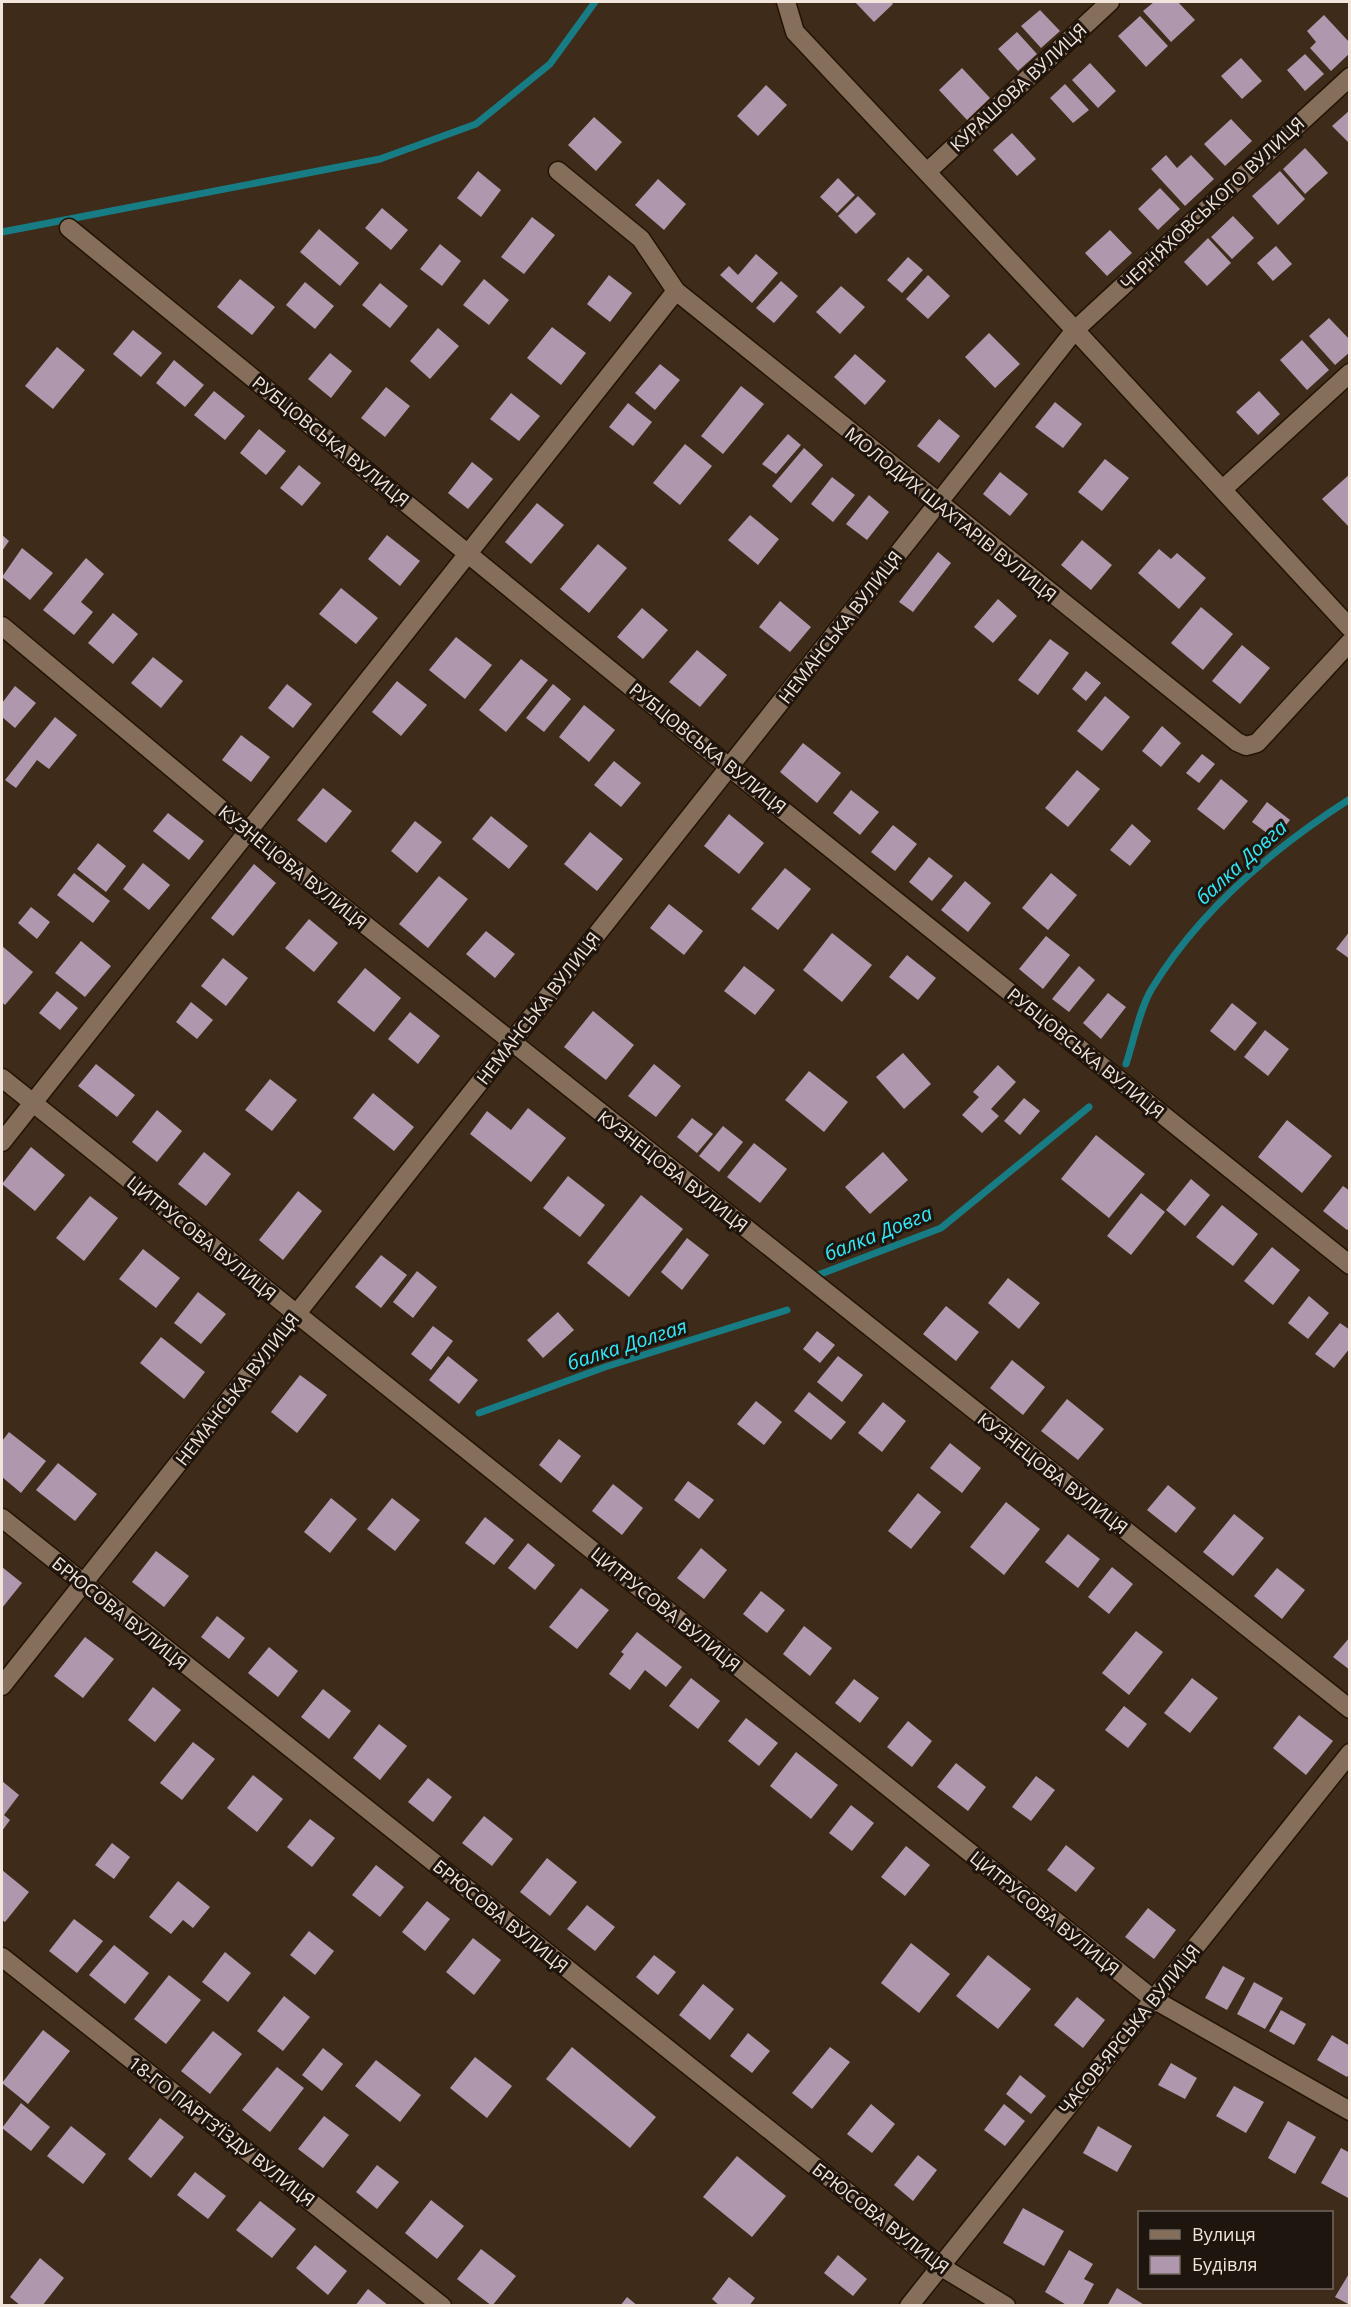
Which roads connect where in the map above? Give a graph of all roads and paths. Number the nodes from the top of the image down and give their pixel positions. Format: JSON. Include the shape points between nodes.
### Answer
{"nodes":[{"id":1,"x":786,"y":2,"type":"edge"},
{"id":2,"x":1110,"y":2,"type":"edge"},
{"id":3,"x":1350,"y":77,"type":"edge"},
{"id":4,"x":558,"y":171,"type":"dead end"},
{"id":5,"x":927,"y":172,"type":"junction"},
{"id":6,"x":69,"y":228,"type":"dead end"},
{"id":7,"x":676,"y":291,"type":"junction"},
{"id":8,"x":1075,"y":330,"type":"junction"},
{"id":9,"x":1350,"y":373,"type":"edge"},
{"id":10,"x":1223,"y":489,"type":"junction"},
{"id":11,"x":938,"y":503,"type":"junction"},
{"id":12,"x":467,"y":552,"type":"junction"},
{"id":13,"x":2,"y":626,"type":"edge"},
{"id":14,"x":1350,"y":628,"type":"edge"},
{"id":15,"x":1350,"y":642,"type":"edge"},
{"id":16,"x":729,"y":767,"type":"junction"},
{"id":17,"x":246,"y":830,"type":"junction"},
{"id":18,"x":511,"y":1042,"type":"junction"},
{"id":19,"x":2,"y":1078,"type":"edge"},
{"id":20,"x":33,"y":1103,"type":"junction"},
{"id":21,"x":2,"y":1142,"type":"edge"},
{"id":22,"x":1350,"y":1265,"type":"edge"},
{"id":23,"x":297,"y":1314,"type":"junction"},
{"id":24,"x":2,"y":1518,"type":"edge"},
{"id":25,"x":83,"y":1584,"type":"junction"},
{"id":26,"x":2,"y":1686,"type":"edge"},
{"id":27,"x":1350,"y":1709,"type":"edge"},
{"id":28,"x":1350,"y":1753,"type":"edge"},
{"id":29,"x":2,"y":1957,"type":"edge"},
{"id":30,"x":1153,"y":1999,"type":"junction"},
{"id":31,"x":1350,"y":2112,"type":"edge"},
{"id":32,"x":940,"y":2266,"type":"junction"},
{"id":33,"x":442,"y":2306,"type":"edge"},
{"id":34,"x":909,"y":2306,"type":"edge"},
{"id":35,"x":1006,"y":2306,"type":"edge"}],
"edges":[{"from":1,"to":5,"type":"street","via":[[795,32]]},
{"from":2,"to":5,"type":"street","name":"КУРАШОВА ВУЛИЦЯ"},
{"from":3,"to":8,"type":"street","name":"ЧЕРНЯХОВСЬКОГО ВУЛИЦЯ"},
{"from":4,"to":7,"type":"street","name":"МОЛОДИХ ШАХТАРІВ ВУЛИЦЯ","via":[[641,239]]},
{"from":5,"to":8,"type":"street"},
{"from":6,"to":12,"type":"street","name":"РУБЦОВСЬКА ВУЛИЦЯ"},
{"from":7,"to":11,"type":"street","name":"МОЛОДИХ ШАХТАРІВ ВУЛИЦЯ"},
{"from":7,"to":12,"type":"street"},
{"from":8,"to":10,"type":"street"},
{"from":8,"to":11,"type":"street","name":"НЕМАНСЬКА ВУЛИЦЯ"},
{"from":9,"to":10,"type":"street"},
{"from":10,"to":14,"type":"street"},
{"from":11,"to":15,"type":"street","name":"МОЛОДИХ ШАХТАРІВ ВУЛИЦЯ","via":[[1246,746],[1257,743]]},
{"from":11,"to":16,"type":"street","name":"НЕМАНСЬКА ВУЛИЦЯ"},
{"from":12,"to":16,"type":"street","name":"РУБЦОВСЬКА ВУЛИЦЯ"},
{"from":12,"to":17,"type":"street"},
{"from":13,"to":17,"type":"street","name":"КУЗНЕЦОВА ВУЛИЦЯ"},
{"from":16,"to":18,"type":"street","name":"НЕМАНСЬКА ВУЛИЦЯ"},
{"from":16,"to":22,"type":"street","name":"РУБЦОВСЬКА ВУЛИЦЯ"},
{"from":17,"to":18,"type":"street","name":"КУЗНЕЦОВА ВУЛИЦЯ"},
{"from":17,"to":20,"type":"street"},
{"from":18,"to":23,"type":"street","name":"НЕМАНСЬКА ВУЛИЦЯ"},
{"from":18,"to":27,"type":"street","name":"КУЗНЕЦОВА ВУЛИЦЯ"},
{"from":19,"to":20,"type":"street","name":"ЦИТРУСОВА ВУЛИЦЯ"},
{"from":20,"to":21,"type":"street"},
{"from":20,"to":23,"type":"street","name":"ЦИТРУСОВА ВУЛИЦЯ"},
{"from":23,"to":25,"type":"street","name":"НЕМАНСЬКА ВУЛИЦЯ"},
{"from":23,"to":30,"type":"street","name":"ЦИТРУСОВА ВУЛИЦЯ"},
{"from":24,"to":25,"type":"street","name":"БРЮСОВА ВУЛИЦЯ"},
{"from":25,"to":26,"type":"street","name":"НЕМАНСЬКА ВУЛИЦЯ"},
{"from":25,"to":32,"type":"street","name":"БРЮСОВА ВУЛИЦЯ"},
{"from":28,"to":30,"type":"street","name":"ЧАСОВ-ЯРСЬКА ВУЛИЦЯ"},
{"from":29,"to":33,"type":"street","name":"18-ГО ПАРТЗ’ЇЗДУ ВУЛИЦЯ"},
{"from":30,"to":31,"type":"street","name":"ЦИТРУСОВА ВУЛИЦЯ"},
{"from":30,"to":32,"type":"street","name":"ЧАСОВ-ЯРСЬКА ВУЛИЦЯ"},
{"from":32,"to":34,"type":"street","name":"ЧАСОВ-ЯРСЬКА ВУЛИЦЯ"},
{"from":32,"to":35,"type":"street","name":"БРЮСОВА ВУЛИЦЯ"}]}
